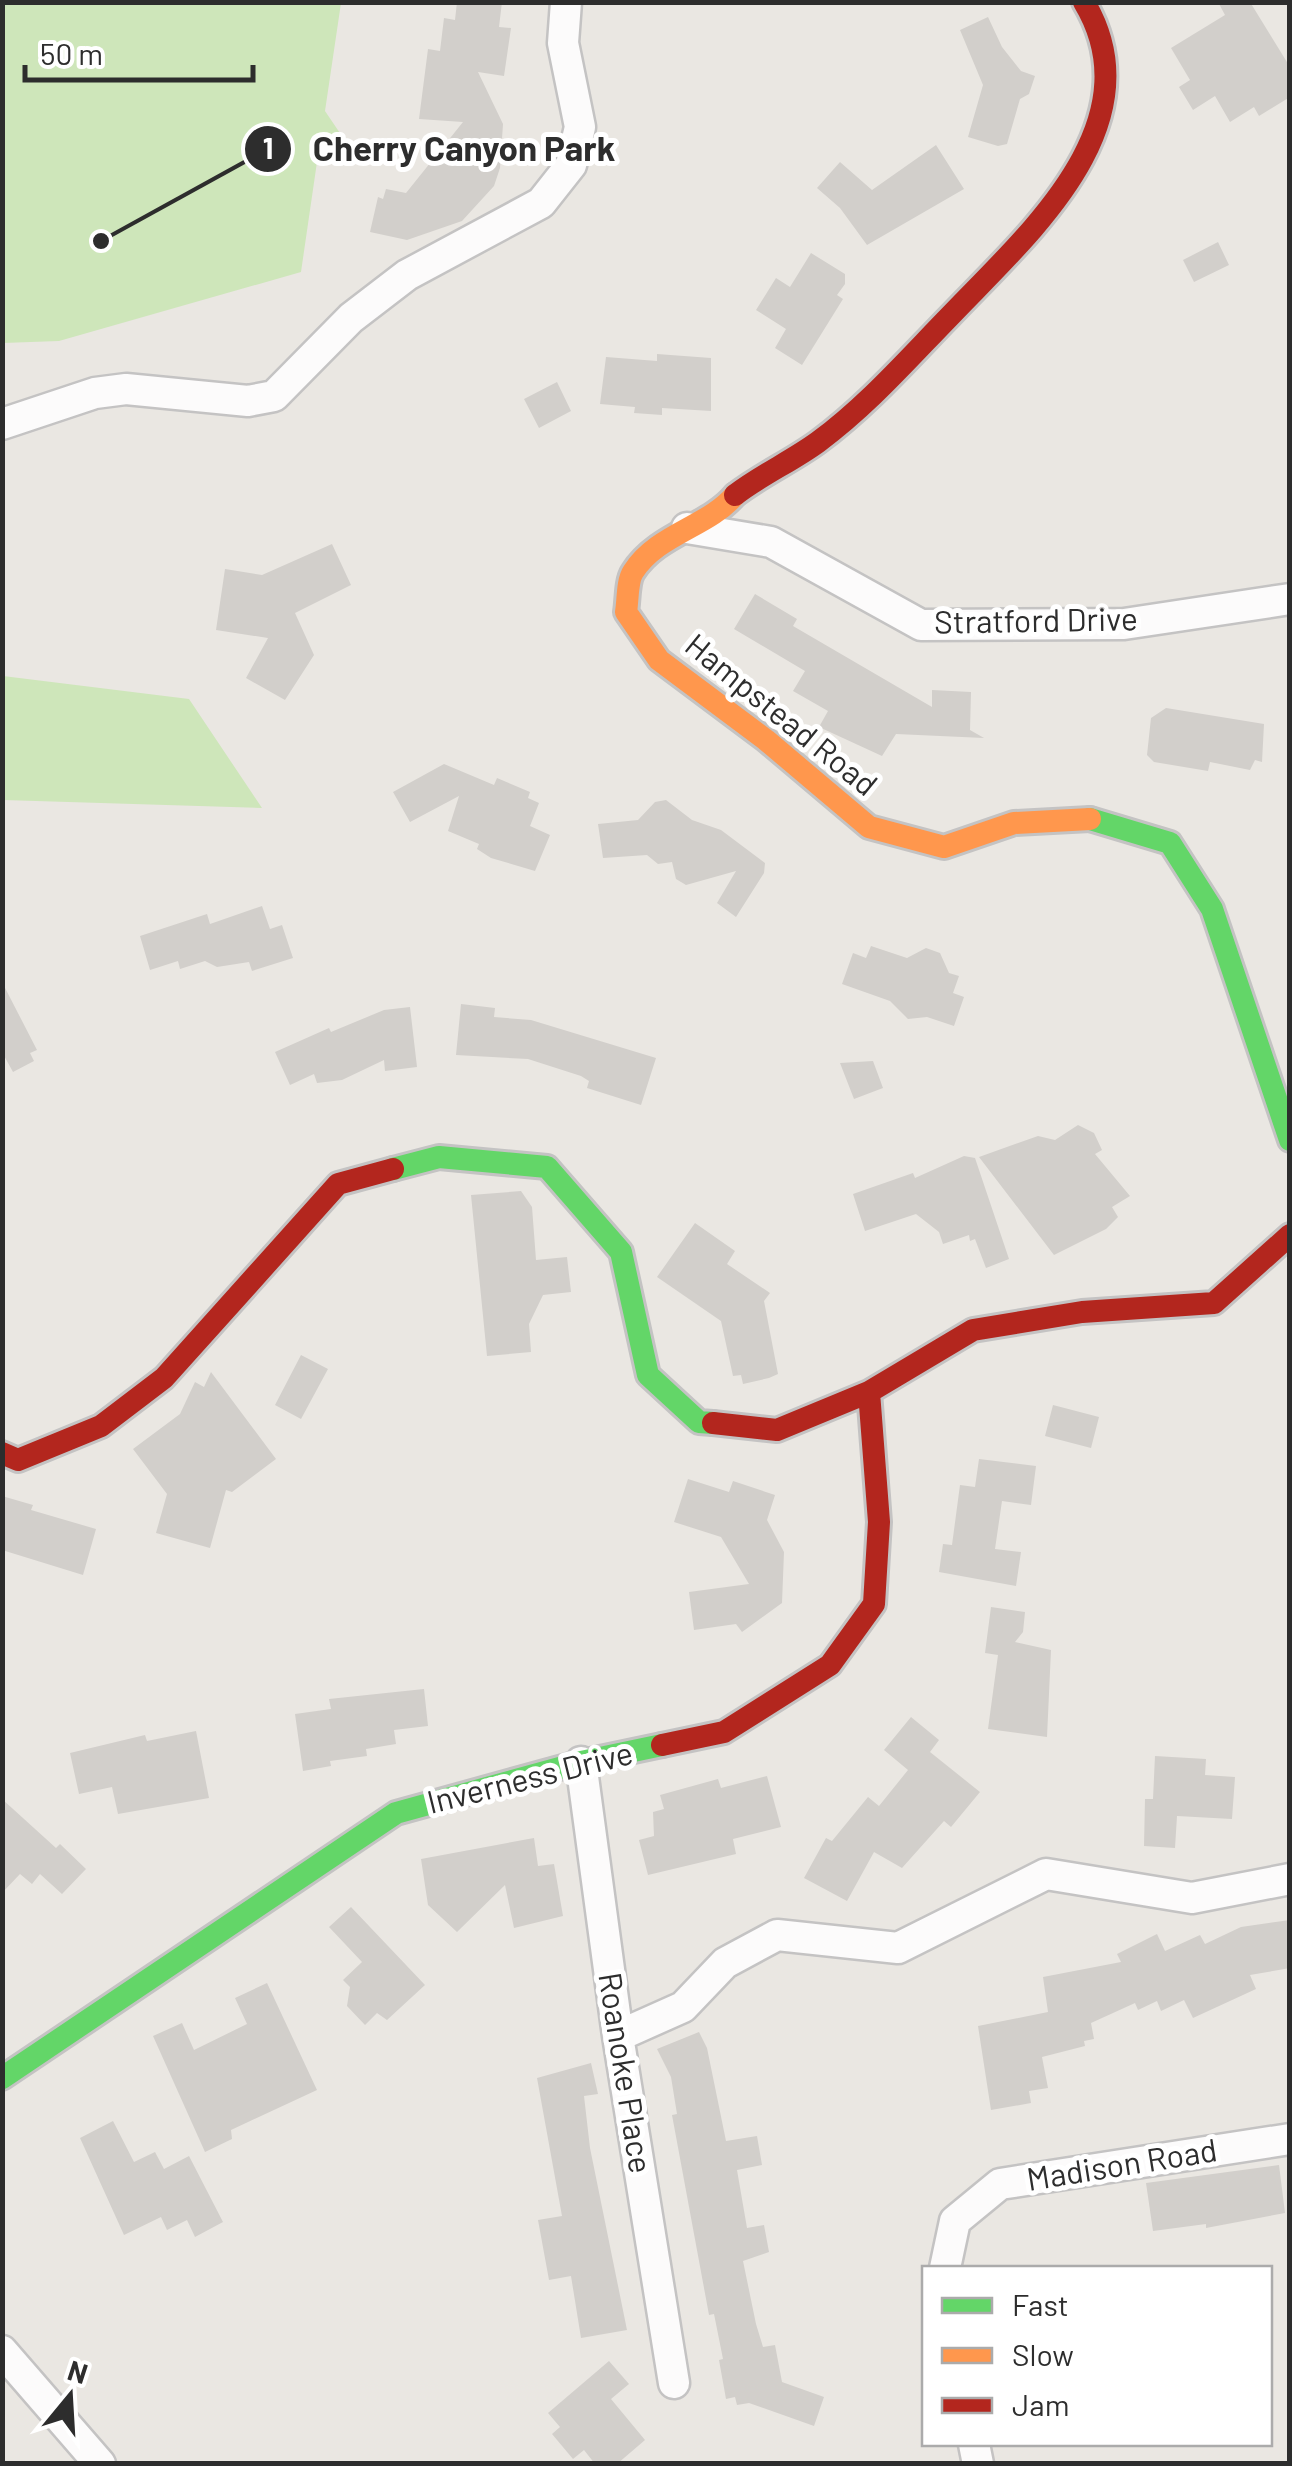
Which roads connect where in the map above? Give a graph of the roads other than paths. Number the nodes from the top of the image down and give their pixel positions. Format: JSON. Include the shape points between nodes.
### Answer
{"nodes":[{"id":1,"x":566,"y":2,"type":"edge"},
{"id":2,"x":1084,"y":2,"type":"edge"},
{"id":3,"x":2,"y":424,"type":"edge"},
{"id":4,"x":683,"y":528,"type":"junction"},
{"id":5,"x":1290,"y":599,"type":"edge"},
{"id":6,"x":1290,"y":1140,"type":"edge"},
{"id":7,"x":1290,"y":1235,"type":"edge"},
{"id":8,"x":869,"y":1392,"type":"junction"},
{"id":9,"x":2,"y":1453,"type":"edge"},
{"id":10,"x":581,"y":1762,"type":"junction"},
{"id":11,"x":1290,"y":1879,"type":"edge"},
{"id":12,"x":618,"y":2036,"type":"junction"},
{"id":13,"x":2,"y":2078,"type":"edge"},
{"id":14,"x":1290,"y":2139,"type":"edge"},
{"id":15,"x":945,"y":2266,"type":"edge"},
{"id":16,"x":2,"y":2351,"type":"edge"},
{"id":17,"x":674,"y":2383,"type":"dead end"},
{"id":18,"x":100,"y":2464,"type":"edge"}],
"edges":[{"from":1,"to":3,"type":"street","via":[[563,43],[580,128],[571,166],[542,203],[407,274],[351,318],[274,396],[248,402],[126,389]]},
{"from":2,"to":4,"type":"street","name":"Hampstead Road","via":[[1099,26],[1107,67],[1102,110],[1085,156],[1044,218],[873,395],[718,515]]},
{"from":4,"to":5,"type":"street","name":"Stratford Drive","via":[[771,542],[922,625],[1124,624]]},
{"from":4,"to":6,"type":"street","name":"Hampstead Road","via":[[632,573],[626,612],[659,660],[869,828],[944,846],[1014,824],[1083,817],[1170,843],[1212,909]]},
{"from":7,"to":8,"type":"street","via":[[1214,1303],[1082,1312],[973,1330]]},
{"from":8,"to":9,"type":"street","via":[[777,1430],[699,1422],[648,1375],[620,1252],[547,1167],[439,1157],[338,1184],[164,1378],[101,1426],[18,1460]]},
{"from":8,"to":10,"type":"street","name":"Inverness Drive","via":[[879,1522],[874,1604],[830,1665],[724,1732]]},
{"from":10,"to":12,"type":"street","name":"Roanoke Place"},
{"from":10,"to":13,"type":"street","name":"Inverness Drive","via":[[396,1813]]},
{"from":11,"to":12,"type":"street","via":[[1192,1898],[1046,1874],[898,1948],[777,1935],[725,1963],[683,2007]]},
{"from":12,"to":17,"type":"street","name":"Roanoke Place"},
{"from":14,"to":15,"type":"street","name":"Madison Road","via":[[1000,2184],[955,2221]]},
{"from":16,"to":18,"type":"street"}]}
